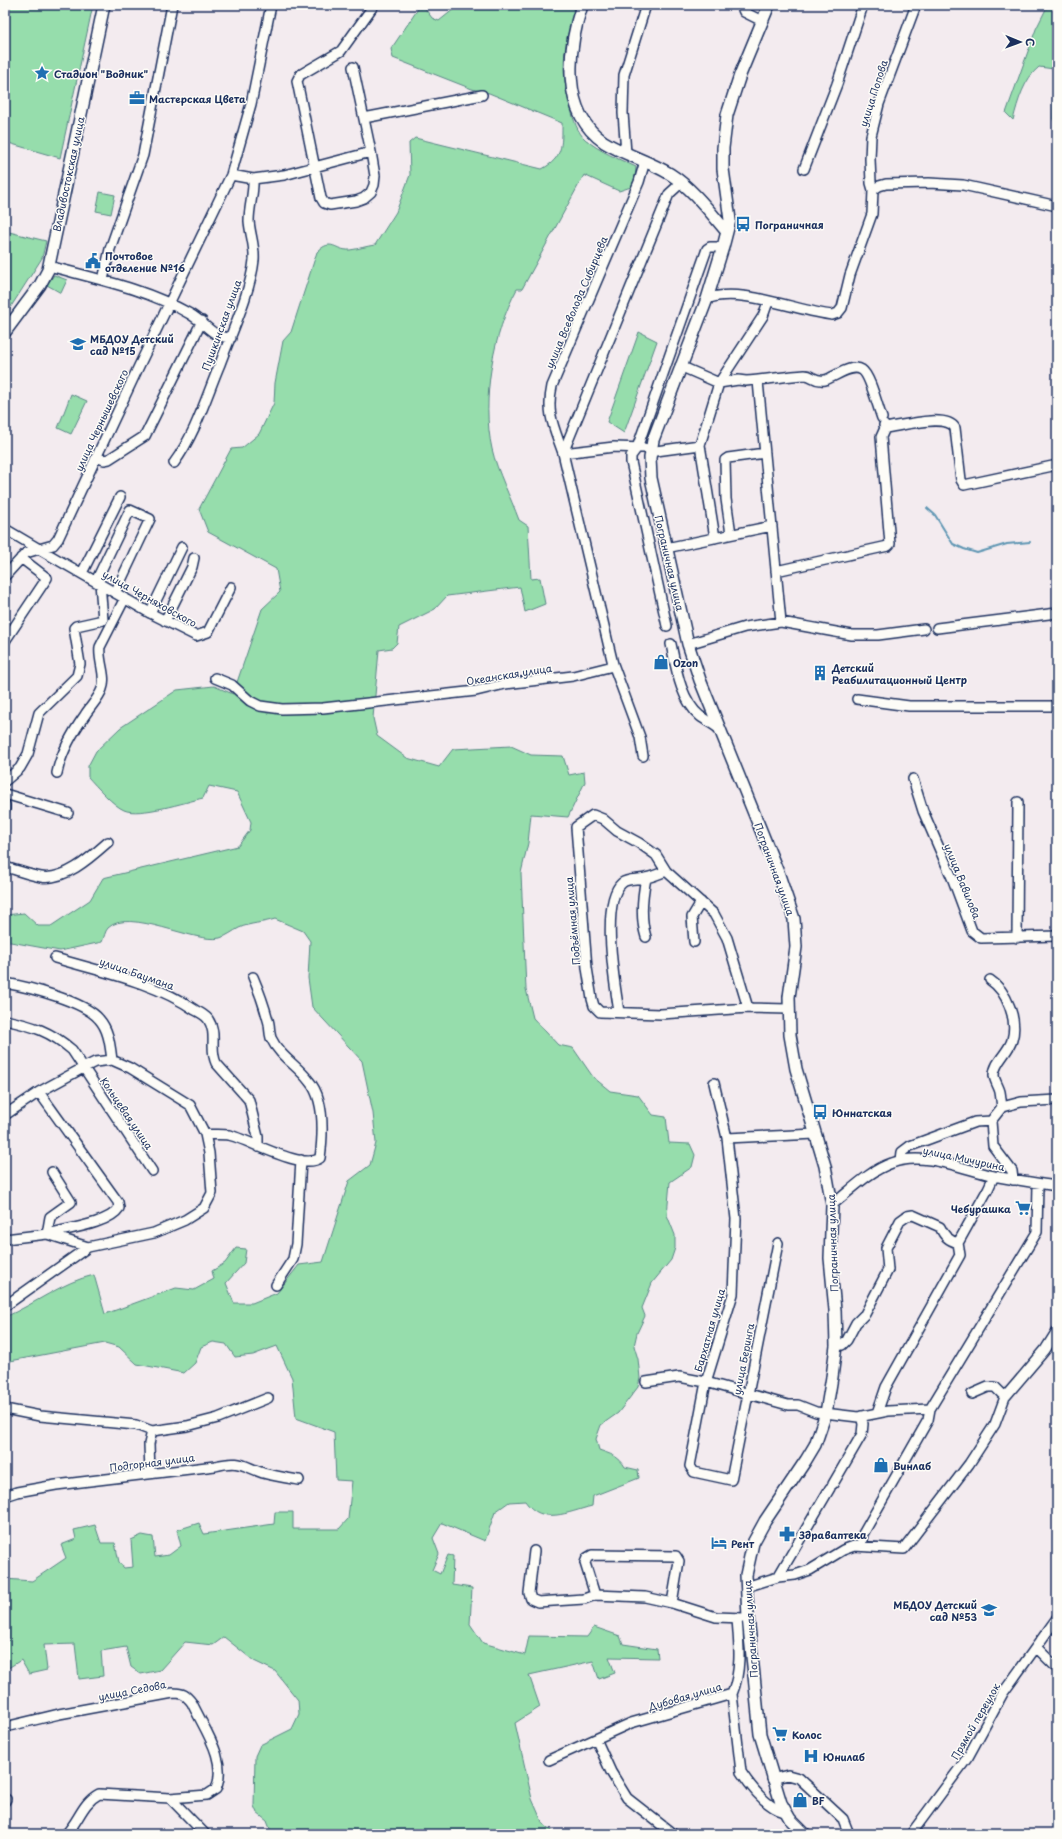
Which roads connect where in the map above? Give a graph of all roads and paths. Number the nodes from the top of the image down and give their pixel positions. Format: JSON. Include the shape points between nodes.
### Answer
{"nodes":[{"id":1,"x":104,"y":5,"type":"edge"},
{"id":2,"x":172,"y":5,"type":"edge"},
{"id":3,"x":271,"y":5,"type":"edge"},
{"id":4,"x":374,"y":5,"type":"edge"},
{"id":5,"x":582,"y":5,"type":"edge"},
{"id":6,"x":646,"y":5,"type":"edge"},
{"id":7,"x":741,"y":5,"type":"edge"},
{"id":8,"x":769,"y":5,"type":"edge"},
{"id":9,"x":863,"y":5,"type":"edge"},
{"id":10,"x":916,"y":5,"type":"edge"},
{"id":11,"x":762,"y":20,"type":"junction"},
{"id":12,"x":353,"y":67,"type":"dead end"},
{"id":13,"x":482,"y":95,"type":"dead end"},
{"id":14,"x":364,"y":118,"type":"junction"},
{"id":15,"x":371,"y":152,"type":"junction"},
{"id":16,"x":626,"y":153,"type":"junction"},
{"id":17,"x":645,"y":161,"type":"junction"},
{"id":18,"x":314,"y":167,"type":"junction"},
{"id":19,"x":804,"y":169,"type":"dead end"},
{"id":20,"x":231,"y":176,"type":"junction"},
{"id":21,"x":253,"y":179,"type":"junction"},
{"id":22,"x":681,"y":183,"type":"junction"},
{"id":23,"x":873,"y":190,"type":"junction"},
{"id":24,"x":1057,"y":206,"type":"edge"},
{"id":25,"x":727,"y":232,"type":"junction"},
{"id":26,"x":723,"y":247,"type":"junction"},
{"id":27,"x":49,"y":266,"type":"junction"},
{"id":28,"x":103,"y":280,"type":"junction"},
{"id":29,"x":707,"y":299,"type":"junction"},
{"id":30,"x":170,"y":302,"type":"junction"},
{"id":31,"x":768,"y":302,"type":"junction"},
{"id":32,"x":202,"y":321,"type":"junction"},
{"id":33,"x":5,"y":332,"type":"edge"},
{"id":34,"x":216,"y":336,"type":"junction"},
{"id":35,"x":231,"y":338,"type":"junction"},
{"id":36,"x":220,"y":362,"type":"junction"},
{"id":37,"x":680,"y":366,"type":"junction"},
{"id":38,"x":758,"y":380,"type":"junction"},
{"id":39,"x":718,"y":383,"type":"junction"},
{"id":40,"x":884,"y":424,"type":"junction"},
{"id":41,"x":700,"y":445,"type":"junction"},
{"id":42,"x":637,"y":448,"type":"junction"},
{"id":43,"x":651,"y":450,"type":"junction"},
{"id":44,"x":563,"y":453,"type":"junction"},
{"id":45,"x":765,"y":453,"type":"junction"},
{"id":46,"x":96,"y":457,"type":"junction"},
{"id":47,"x":174,"y":463,"type":"dead end"},
{"id":48,"x":1057,"y":465,"type":"edge"},
{"id":49,"x":120,"y":497,"type":"dead end"},
{"id":50,"x":772,"y":526,"type":"junction"},
{"id":51,"x":5,"y":529,"type":"edge"},
{"id":52,"x":731,"y":534,"type":"junction"},
{"id":53,"x":715,"y":538,"type":"junction"},
{"id":54,"x":182,"y":547,"type":"dead end"},
{"id":55,"x":666,"y":548,"type":"junction"},
{"id":56,"x":38,"y":549,"type":"junction"},
{"id":57,"x":21,"y":558,"type":"junction"},
{"id":58,"x":194,"y":558,"type":"dead end"},
{"id":59,"x":776,"y":571,"type":"junction"},
{"id":60,"x":82,"y":573,"type":"junction"},
{"id":61,"x":5,"y":576,"type":"edge"},
{"id":62,"x":98,"y":582,"type":"junction"},
{"id":63,"x":231,"y":588,"type":"dead end"},
{"id":64,"x":116,"y":593,"type":"junction"},
{"id":65,"x":125,"y":598,"type":"junction"},
{"id":66,"x":150,"y":613,"type":"junction"},
{"id":67,"x":1057,"y":613,"type":"edge"},
{"id":68,"x":165,"y":621,"type":"junction"},
{"id":69,"x":781,"y":622,"type":"junction"},
{"id":70,"x":667,"y":626,"type":"dead end"},
{"id":71,"x":937,"y":628,"type":"dead end"},
{"id":72,"x":924,"y":629,"type":"dead end"},
{"id":73,"x":5,"y":641,"type":"edge"},
{"id":74,"x":671,"y":644,"type":"dead end"},
{"id":75,"x":688,"y":644,"type":"junction"},
{"id":76,"x":614,"y":662,"type":"junction"},
{"id":77,"x":215,"y":678,"type":"dead end"},
{"id":78,"x":857,"y":698,"type":"dead end"},
{"id":79,"x":1057,"y":706,"type":"edge"},
{"id":80,"x":721,"y":730,"type":"junction"},
{"id":81,"x":643,"y":756,"type":"dead end"},
{"id":82,"x":57,"y":773,"type":"dead end"},
{"id":83,"x":913,"y":779,"type":"dead end"},
{"id":84,"x":5,"y":780,"type":"edge"},
{"id":85,"x":5,"y":794,"type":"edge"},
{"id":86,"x":1018,"y":802,"type":"dead end"},
{"id":87,"x":5,"y":805,"type":"edge"},
{"id":88,"x":5,"y":809,"type":"edge"},
{"id":89,"x":68,"y":813,"type":"dead end"},
{"id":90,"x":108,"y":842,"type":"dead end"},
{"id":91,"x":5,"y":867,"type":"edge"},
{"id":92,"x":666,"y":871,"type":"junction"},
{"id":93,"x":646,"y":878,"type":"junction"},
{"id":94,"x":701,"y":902,"type":"junction"},
{"id":95,"x":1057,"y":936,"type":"edge"},
{"id":96,"x":646,"y":937,"type":"dead end"},
{"id":97,"x":1017,"y":938,"type":"junction"},
{"id":98,"x":694,"y":942,"type":"dead end"},
{"id":99,"x":55,"y":958,"type":"dead end"},
{"id":100,"x":253,"y":976,"type":"dead end"},
{"id":101,"x":990,"y":980,"type":"dead end"},
{"id":102,"x":5,"y":983,"type":"edge"},
{"id":103,"x":748,"y":1008,"type":"junction"},
{"id":104,"x":788,"y":1009,"type":"junction"},
{"id":105,"x":619,"y":1012,"type":"junction"},
{"id":106,"x":5,"y":1020,"type":"edge"},
{"id":107,"x":112,"y":1060,"type":"junction"},
{"id":108,"x":83,"y":1068,"type":"junction"},
{"id":109,"x":714,"y":1083,"type":"dead end"},
{"id":110,"x":39,"y":1092,"type":"junction"},
{"id":111,"x":1057,"y":1100,"type":"edge"},
{"id":112,"x":1002,"y":1107,"type":"junction"},
{"id":113,"x":5,"y":1115,"type":"edge"},
{"id":114,"x":991,"y":1121,"type":"junction"},
{"id":115,"x":204,"y":1134,"type":"junction"},
{"id":116,"x":816,"y":1134,"type":"junction"},
{"id":117,"x":728,"y":1138,"type":"junction"},
{"id":118,"x":258,"y":1147,"type":"junction"},
{"id":119,"x":301,"y":1160,"type":"junction"},
{"id":120,"x":901,"y":1160,"type":"junction"},
{"id":121,"x":152,"y":1171,"type":"dead end"},
{"id":122,"x":52,"y":1172,"type":"dead end"},
{"id":123,"x":994,"y":1176,"type":"junction"},
{"id":124,"x":1013,"y":1180,"type":"junction"},
{"id":125,"x":1038,"y":1184,"type":"junction"},
{"id":126,"x":1057,"y":1186,"type":"edge"},
{"id":127,"x":832,"y":1205,"type":"junction"},
{"id":128,"x":46,"y":1234,"type":"junction"},
{"id":129,"x":5,"y":1239,"type":"edge"},
{"id":130,"x":778,"y":1243,"type":"dead end"},
{"id":131,"x":958,"y":1243,"type":"junction"},
{"id":132,"x":88,"y":1247,"type":"junction"},
{"id":133,"x":276,"y":1285,"type":"dead end"},
{"id":134,"x":5,"y":1306,"type":"edge"},
{"id":135,"x":1057,"y":1331,"type":"edge"},
{"id":136,"x":836,"y":1346,"type":"junction"},
{"id":137,"x":646,"y":1382,"type":"dead end"},
{"id":138,"x":706,"y":1382,"type":"junction"},
{"id":139,"x":748,"y":1392,"type":"junction"},
{"id":140,"x":972,"y":1394,"type":"dead end"},
{"id":141,"x":1005,"y":1397,"type":"junction"},
{"id":142,"x":268,"y":1398,"type":"dead end"},
{"id":143,"x":5,"y":1409,"type":"edge"},
{"id":144,"x":930,"y":1409,"type":"junction"},
{"id":145,"x":826,"y":1413,"type":"junction"},
{"id":146,"x":877,"y":1413,"type":"junction"},
{"id":147,"x":861,"y":1416,"type":"junction"},
{"id":148,"x":152,"y":1431,"type":"junction"},
{"id":149,"x":150,"y":1473,"type":"junction"},
{"id":150,"x":299,"y":1480,"type":"dead end"},
{"id":151,"x":731,"y":1480,"type":"joint"},
{"id":152,"x":5,"y":1496,"type":"edge"},
{"id":153,"x":861,"y":1546,"type":"junction"},
{"id":154,"x":534,"y":1551,"type":"dead end"},
{"id":155,"x":778,"y":1577,"type":"junction"},
{"id":156,"x":746,"y":1587,"type":"junction"},
{"id":157,"x":595,"y":1595,"type":"junction"},
{"id":158,"x":672,"y":1603,"type":"junction"},
{"id":159,"x":742,"y":1618,"type":"junction"},
{"id":160,"x":1057,"y":1618,"type":"edge"},
{"id":161,"x":1037,"y":1648,"type":"junction"},
{"id":162,"x":1057,"y":1668,"type":"edge"},
{"id":163,"x":732,"y":1694,"type":"junction"},
{"id":164,"x":5,"y":1727,"type":"edge"},
{"id":165,"x":596,"y":1739,"type":"junction"},
{"id":166,"x":549,"y":1760,"type":"dead end"},
{"id":167,"x":772,"y":1779,"type":"junction"},
{"id":168,"x":170,"y":1798,"type":"junction"},
{"id":169,"x":785,"y":1812,"type":"junction"},
{"id":170,"x":66,"y":1834,"type":"edge"},
{"id":171,"x":205,"y":1834,"type":"edge"},
{"id":172,"x":672,"y":1834,"type":"edge"},
{"id":173,"x":805,"y":1834,"type":"edge"},
{"id":174,"x":849,"y":1834,"type":"edge"},
{"id":175,"x":911,"y":1834,"type":"edge"}],
"edges":[{"from":1,"to":27,"type":"main road","name":"Владивостокская улица"},
{"from":2,"to":28,"type":"street","via":[[143,154],[110,248]]},
{"from":3,"to":20,"type":"street","name":"улица Чернышевского","via":[[251,104]]},
{"from":4,"to":18,"type":"street","via":[[340,50],[300,75],[297,81]]},
{"from":5,"to":16,"type":"main road","via":[[571,51],[574,94],[583,117],[593,132]]},
{"from":6,"to":16,"type":"street","via":[[624,75]]},
{"from":7,"to":11,"type":"street","via":[[744,12]]},
{"from":8,"to":11,"type":"main road","name":"Пограничная улица"},
{"from":9,"to":19,"type":"street","via":[[837,84]]},
{"from":10,"to":23,"type":"street","name":"улица Попова","via":[[879,104],[871,136]]},
{"from":11,"to":25,"type":"main road","name":"Пограничная улица","via":[[727,115],[723,162],[730,213]]},
{"from":12,"to":14,"type":"street"},
{"from":13,"to":14,"type":"street"},
{"from":14,"to":15,"type":"street"},
{"from":15,"to":18,"type":"street"},
{"from":15,"to":18,"type":"street","via":[[374,185],[371,192],[356,201],[330,206],[324,203]]},
{"from":16,"to":17,"type":"main road"},
{"from":17,"to":22,"type":"main road"},
{"from":17,"to":44,"type":"street","name":"улица Всеволода Сибирцева","via":[[639,182],[552,386],[548,402],[549,411]]},
{"from":18,"to":21,"type":"street","via":[[284,175]]},
{"from":20,"to":21,"type":"street"},
{"from":20,"to":30,"type":"street","name":"улица Чернышевского"},
{"from":21,"to":35,"type":"street","name":"Пушкинская улица","via":[[254,192],[249,223],[254,261]]},
{"from":22,"to":25,"type":"main road"},
{"from":22,"to":44,"type":"street","via":[[669,194]]},
{"from":23,"to":24,"type":"street","via":[[886,184],[963,185]]},
{"from":23,"to":31,"type":"street","name":"улица Попова","via":[[872,214],[850,274],[842,308],[838,313],[832,316],[824,315]]},
{"from":25,"to":26,"type":"main road","name":"Пограничная улица"},
{"from":26,"to":29,"type":"main road","name":"Пограничная улица"},
{"from":26,"to":42,"type":"street","via":[[710,246],[707,249]]},
{"from":27,"to":28,"type":"street"},
{"from":27,"to":33,"type":"main road","name":"Владивостокская улица","via":[[40,286]]},
{"from":28,"to":30,"type":"street"},
{"from":29,"to":31,"type":"street","via":[[715,295],[731,295]]},
{"from":29,"to":37,"type":"main road","name":"Пограничная улица"},
{"from":30,"to":32,"type":"street"},
{"from":30,"to":46,"type":"street","name":"улица Чернышевского"},
{"from":31,"to":39,"type":"street","via":[[763,316]]},
{"from":32,"to":34,"type":"street"},
{"from":32,"to":46,"type":"street","via":[[145,436],[109,459]]},
{"from":34,"to":35,"type":"street"},
{"from":34,"to":36,"type":"street","via":[[220,345]]},
{"from":35,"to":36,"type":"street","name":"Пушкинская улица"},
{"from":36,"to":47,"type":"street","name":"Пушкинская улица","via":[[196,426]]},
{"from":37,"to":39,"type":"street"},
{"from":37,"to":43,"type":"main road","name":"Пограничная улица"},
{"from":38,"to":39,"type":"street"},
{"from":38,"to":40,"type":"street","via":[[807,375],[816,381],[858,368],[864,371],[867,377]]},
{"from":38,"to":45,"type":"street"},
{"from":39,"to":41,"type":"street"},
{"from":40,"to":48,"type":"street","via":[[931,421],[953,424],[964,486]]},
{"from":40,"to":59,"type":"street","via":[[881,437],[890,544],[862,553]]},
{"from":41,"to":43,"type":"street"},
{"from":41,"to":53,"type":"street"},
{"from":42,"to":43,"type":"street"},
{"from":42,"to":44,"type":"street","via":[[614,447]]},
{"from":42,"to":70,"type":"street","via":[[631,462]]},
{"from":43,"to":55,"type":"main road","name":"Пограничная улица","via":[[651,478]]},
{"from":44,"to":76,"type":"street","name":"улица Всеволода Сибирцева"},
{"from":45,"to":50,"type":"street"},
{"from":45,"to":52,"type":"street","via":[[725,460],[726,499]]},
{"from":46,"to":56,"type":"street","name":"улица Чернышевского","via":[[58,539],[53,545]]},
{"from":49,"to":60,"type":"street"},
{"from":50,"to":52,"type":"street"},
{"from":50,"to":59,"type":"street"},
{"from":51,"to":56,"type":"street"},
{"from":52,"to":53,"type":"street"},
{"from":53,"to":55,"type":"street"},
{"from":54,"to":66,"type":"street"},
{"from":55,"to":75,"type":"main road","name":"Пограничная улица"},
{"from":56,"to":57,"type":"street","name":"улица Чернышевского","via":[[26,553]]},
{"from":56,"to":60,"type":"street","name":"улица Черняховского"},
{"from":57,"to":61,"type":"street"},
{"from":57,"to":73,"type":"street","via":[[47,578]]},
{"from":58,"to":68,"type":"street"},
{"from":59,"to":69,"type":"street"},
{"from":60,"to":62,"type":"street","name":"улица Черняховского"},
{"from":62,"to":64,"type":"street","name":"улица Черняховского"},
{"from":62,"to":64,"type":"street","via":[[130,510],[150,519]]},
{"from":62,"to":84,"type":"street","via":[[102,620],[74,628],[80,664],[78,676],[39,713],[28,754],[20,768]]},
{"from":63,"to":68,"type":"street","name":"улица Черняховского","via":[[208,632],[202,635],[196,636]]},
{"from":64,"to":65,"type":"street","name":"улица Черняховского"},
{"from":65,"to":66,"type":"street","name":"улица Черняховского"},
{"from":65,"to":82,"type":"street","via":[[100,647],[104,682],[102,690],[63,752]]},
{"from":66,"to":68,"type":"street","name":"улица Черняховского"},
{"from":67,"to":71,"type":"street"},
{"from":69,"to":72,"type":"street","via":[[852,635],[878,635]]},
{"from":69,"to":75,"type":"street","via":[[745,626]]},
{"from":74,"to":80,"type":"street","via":[[680,682],[688,702],[699,715]]},
{"from":75,"to":80,"type":"main road","name":"Пограничная улица"},
{"from":76,"to":77,"type":"street","name":"Океанская улица","via":[[609,667],[573,676],[506,684],[476,691],[323,708],[272,709],[250,701],[232,685]]},
{"from":76,"to":81,"type":"street","name":"улица Всеволода Сибирцева","via":[[640,737]]},
{"from":78,"to":79,"type":"street","via":[[909,706]]},
{"from":80,"to":104,"type":"main road","name":"Пограничная улица","via":[[779,874],[794,919],[796,947]]},
{"from":83,"to":97,"type":"street","name":"улица Вавилова","via":[[923,811],[972,931],[981,938]]},
{"from":85,"to":89,"type":"street"},
{"from":86,"to":97,"type":"street"},
{"from":87,"to":88,"type":"street"},
{"from":90,"to":91,"type":"street","via":[[90,858],[56,876],[42,878]]},
{"from":92,"to":93,"type":"street"},
{"from":92,"to":94,"type":"street"},
{"from":92,"to":105,"type":"street","name":"Подъёмная улица","via":[[656,855],[617,830],[604,818],[593,815],[576,827],[587,968],[592,999],[600,1012]]},
{"from":93,"to":96,"type":"street","via":[[642,897]]},
{"from":93,"to":105,"type":"street","via":[[623,882],[614,893],[612,902],[611,944]]},
{"from":94,"to":98,"type":"street","via":[[692,917]]},
{"from":94,"to":103,"type":"street","via":[[722,926]]},
{"from":95,"to":97,"type":"street","name":"улица Вавилова"},
{"from":99,"to":118,"type":"street","name":"улица Баумана","via":[[145,985],[181,1000],[207,1018],[214,1032],[216,1063],[249,1100]]},
{"from":100,"to":119,"type":"street","via":[[265,1008],[271,1037],[286,1060],[310,1081],[317,1095],[320,1109],[320,1158]]},
{"from":101,"to":112,"type":"street","via":[[999,986],[1013,1021],[1012,1040],[994,1075]]},
{"from":102,"to":107,"type":"street","via":[[66,1000],[93,1013],[106,1031]]},
{"from":103,"to":104,"type":"street","name":"Подъёмная улица"},
{"from":103,"to":105,"type":"street","name":"Подъёмная улица","via":[[661,1014]]},
{"from":104,"to":116,"type":"main road","name":"Пограничная улица","via":[[796,1069]]},
{"from":106,"to":108,"type":"street","name":"Кольцевая улица","via":[[56,1036],[72,1050]]},
{"from":107,"to":108,"type":"street","name":"Кольцевая улица","via":[[95,1062]]},
{"from":107,"to":115,"type":"street","via":[[130,1068],[190,1105]]},
{"from":108,"to":110,"type":"street","name":"Кольцевая улица"},
{"from":108,"to":121,"type":"street","name":"Кольцевая улица"},
{"from":109,"to":117,"type":"street","name":"Бархатная улица"},
{"from":110,"to":113,"type":"street","name":"Кольцевая улица"},
{"from":110,"to":128,"type":"street","via":[[118,1202],[119,1208],[106,1219]]},
{"from":111,"to":112,"type":"street","via":[[1021,1102]]},
{"from":112,"to":114,"type":"street"},
{"from":114,"to":120,"type":"street","via":[[975,1122],[910,1146],[902,1152]]},
{"from":114,"to":124,"type":"street","via":[[993,1146],[1012,1170]]},
{"from":115,"to":118,"type":"street","via":[[229,1135]]},
{"from":115,"to":132,"type":"street","via":[[209,1154],[212,1192],[204,1208],[184,1220],[154,1232]]},
{"from":116,"to":117,"type":"street"},
{"from":116,"to":127,"type":"main road","name":"Пограничная улица"},
{"from":117,"to":138,"type":"street","name":"Бархатная улица","via":[[736,1219],[733,1294]]},
{"from":118,"to":119,"type":"street"},
{"from":119,"to":133,"type":"street","via":[[296,1244],[293,1258]]},
{"from":120,"to":123,"type":"street","name":"улица Мичурина","via":[[930,1161]]},
{"from":120,"to":127,"type":"street","name":"улица Мичурина","via":[[874,1172]]},
{"from":122,"to":128,"type":"street","via":[[71,1202],[50,1217]]},
{"from":123,"to":124,"type":"street","name":"улица Мичурина"},
{"from":123,"to":131,"type":"street"},
{"from":124,"to":125,"type":"street","name":"улица Мичурина"},
{"from":125,"to":126,"type":"street","name":"улица Мичурина"},
{"from":125,"to":144,"type":"street","via":[[1037,1232]]},
{"from":127,"to":136,"type":"main road","name":"Пограничная улица","via":[[830,1258]]},
{"from":128,"to":129,"type":"street"},
{"from":128,"to":132,"type":"street"},
{"from":130,"to":139,"type":"street","name":"улица Беринга"},
{"from":131,"to":136,"type":"street","via":[[943,1235],[940,1227],[913,1215],[900,1221],[886,1248],[888,1270],[865,1314],[856,1322],[847,1340]]},
{"from":131,"to":146,"type":"street","via":[[960,1255],[886,1387]]},
{"from":132,"to":134,"type":"street"},
{"from":135,"to":141,"type":"street","via":[[1045,1350]]},
{"from":136,"to":145,"type":"main road","name":"Пограничная улица"},
{"from":137,"to":138,"type":"street","via":[[679,1377]]},
{"from":138,"to":139,"type":"street"},
{"from":138,"to":151,"type":"street","name":"Бархатная улица","via":[[690,1466],[694,1472]]},
{"from":139,"to":145,"type":"street","via":[[788,1406],[798,1405]]},
{"from":139,"to":151,"type":"street","name":"улица Беринга"},
{"from":140,"to":141,"type":"street","via":[[981,1389],[995,1387]]},
{"from":141,"to":153,"type":"street","via":[[995,1424],[969,1464],[904,1549]]},
{"from":142,"to":148,"type":"street","via":[[218,1418]]},
{"from":143,"to":148,"type":"street","via":[[40,1416],[136,1425]]},
{"from":144,"to":146,"type":"street","via":[[901,1409]]},
{"from":144,"to":153,"type":"street","via":[[928,1420],[863,1534]]},
{"from":145,"to":147,"type":"street"},
{"from":145,"to":156,"type":"main road","name":"Пограничная улица","via":[[817,1440],[806,1460],[753,1543]]},
{"from":146,"to":147,"type":"street"},
{"from":147,"to":155,"type":"street","via":[[862,1434]]},
{"from":148,"to":149,"type":"street","via":[[149,1444]]},
{"from":149,"to":150,"type":"street","name":"Подгорная улица","via":[[231,1462]]},
{"from":149,"to":152,"type":"street","name":"Подгорная улица","via":[[56,1485]]},
{"from":153,"to":155,"type":"street","via":[[843,1550],[804,1573]]},
{"from":154,"to":157,"type":"street","via":[[529,1594],[531,1599],[547,1602]]},
{"from":155,"to":156,"type":"street"},
{"from":156,"to":159,"type":"main road","name":"Пограничная улица"},
{"from":157,"to":158,"type":"street","via":[[645,1597]]},
{"from":157,"to":158,"type":"street","via":[[585,1563],[592,1555],[676,1556],[679,1561]]},
{"from":158,"to":159,"type":"street","via":[[716,1617]]},
{"from":159,"to":163,"type":"street","name":"Дубовая улица","via":[[738,1671]]},
{"from":159,"to":167,"type":"main road","name":"Пограничная улица","via":[[758,1724]]},
{"from":160,"to":161,"type":"street","name":"Прямой переулок"},
{"from":161,"to":162,"type":"street"},
{"from":161,"to":175,"type":"street","name":"Прямой переулок","via":[[1003,1693],[968,1757]]},
{"from":163,"to":165,"type":"street","name":"Дубовая улица","via":[[632,1723]]},
{"from":163,"to":169,"type":"street","via":[[741,1772],[772,1806]]},
{"from":164,"to":168,"type":"street","name":"улица Седова","via":[[59,1714],[181,1693],[192,1703],[217,1755],[219,1782],[216,1789],[208,1795]]},
{"from":165,"to":166,"type":"street","name":"Дубовая улица"},
{"from":165,"to":172,"type":"street","via":[[611,1772],[628,1798]]},
{"from":167,"to":169,"type":"main road","name":"Пограничная улица"},
{"from":167,"to":174,"type":"street","via":[[788,1775],[799,1778],[843,1819]]},
{"from":168,"to":170,"type":"street","name":"улица Седова","via":[[99,1794],[89,1800],[74,1826]]},
{"from":168,"to":171,"type":"street"},
{"from":169,"to":173,"type":"main road","name":"Пограничная улица"}]}
